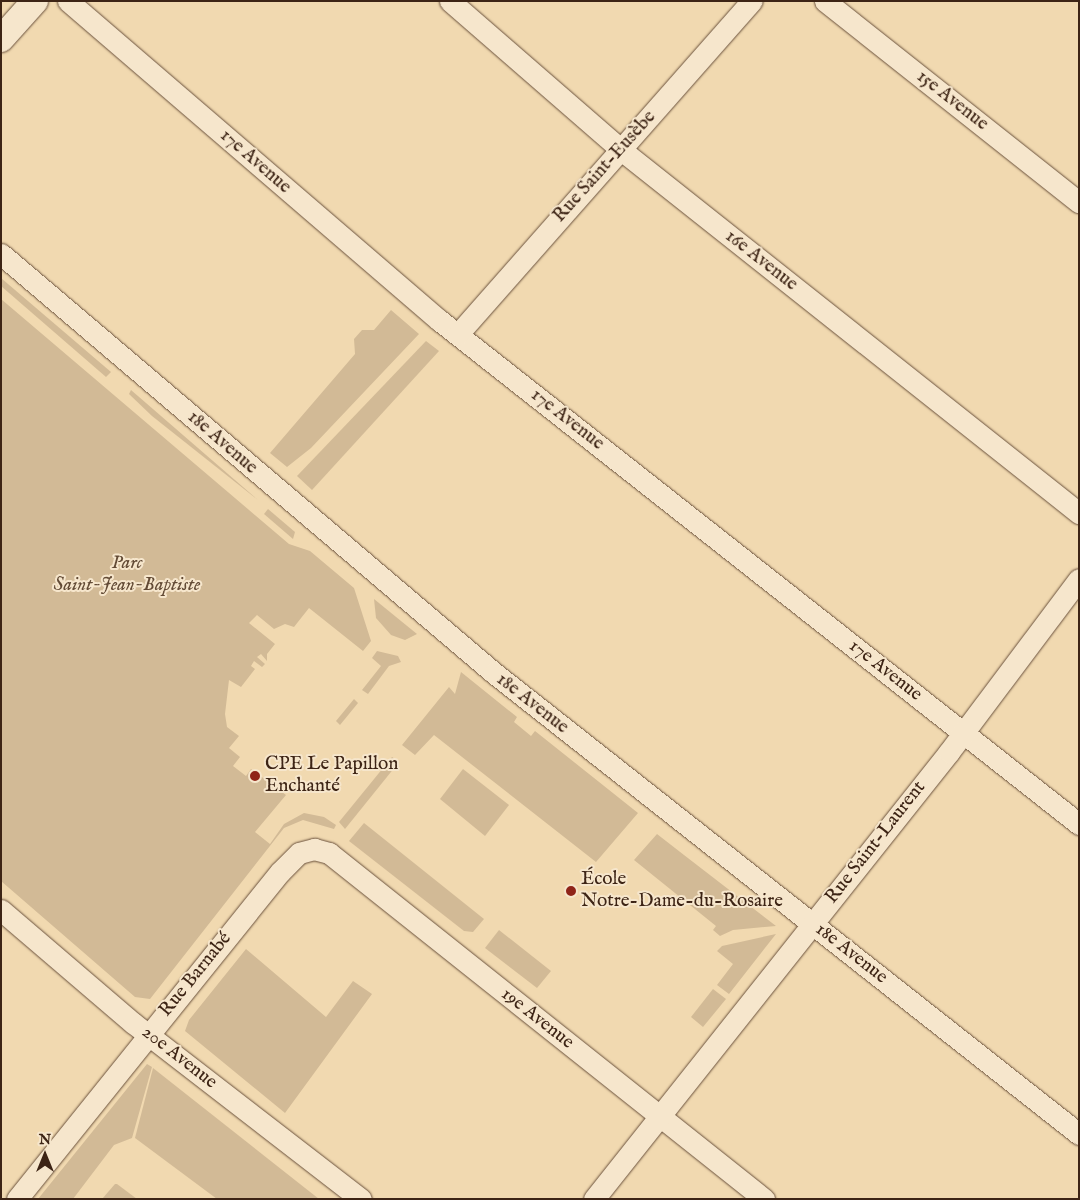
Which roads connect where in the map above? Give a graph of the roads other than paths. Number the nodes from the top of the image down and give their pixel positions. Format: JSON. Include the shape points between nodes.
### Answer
{"nodes":[{"id":1,"x":35,"y":1,"type":"edge"},
{"id":2,"x":68,"y":1,"type":"edge"},
{"id":3,"x":450,"y":1,"type":"edge"},
{"id":4,"x":752,"y":1,"type":"edge"},
{"id":5,"x":825,"y":1,"type":"edge"},
{"id":6,"x":1,"y":39,"type":"edge"},
{"id":7,"x":620,"y":149,"type":"junction"},
{"id":8,"x":1079,"y":202,"type":"edge"},
{"id":9,"x":1,"y":254,"type":"edge"},
{"id":10,"x":458,"y":334,"type":"junction"},
{"id":11,"x":1079,"y":513,"type":"edge"},
{"id":12,"x":1079,"y":578,"type":"edge"},
{"id":13,"x":962,"y":732,"type":"junction"},
{"id":14,"x":1079,"y":824,"type":"edge"},
{"id":15,"x":306,"y":850,"type":"joint"},
{"id":16,"x":1,"y":910,"type":"edge"},
{"id":17,"x":813,"y":924,"type":"junction"},
{"id":18,"x":149,"y":1034,"type":"junction"},
{"id":19,"x":659,"y":1117,"type":"junction"},
{"id":20,"x":1079,"y":1134,"type":"edge"},
{"id":21,"x":17,"y":1199,"type":"edge"},
{"id":22,"x":362,"y":1199,"type":"edge"},
{"id":23,"x":594,"y":1199,"type":"edge"},
{"id":24,"x":764,"y":1199,"type":"edge"}],
"edges":[{"from":1,"to":6,"type":"street"},
{"from":2,"to":10,"type":"street","name":"17e Avenue"},
{"from":3,"to":7,"type":"street","name":"16e Avenue"},
{"from":4,"to":7,"type":"street","name":"Rue Saint-Eusèbe"},
{"from":5,"to":8,"type":"street","name":"15e Avenue"},
{"from":7,"to":10,"type":"street","name":"Rue Saint-Eusèbe"},
{"from":7,"to":11,"type":"street","name":"16e Avenue"},
{"from":9,"to":17,"type":"street","name":"18e Avenue","via":[[487,667]]},
{"from":10,"to":13,"type":"street","name":"17e Avenue"},
{"from":12,"to":13,"type":"street","name":"Rue Saint-Laurent"},
{"from":13,"to":14,"type":"street","name":"17e Avenue"},
{"from":13,"to":17,"type":"street","name":"Rue Saint-Laurent"},
{"from":15,"to":18,"type":"street","name":"Rue Barnabé","via":[[280,872]]},
{"from":15,"to":19,"type":"street","name":"19e Avenue","via":[[328,854]]},
{"from":16,"to":18,"type":"street","name":"20e Avenue"},
{"from":17,"to":19,"type":"street","name":"Rue Saint-Laurent"},
{"from":17,"to":20,"type":"street","name":"18e Avenue"},
{"from":18,"to":21,"type":"street","name":"Rue Barnabé"},
{"from":18,"to":22,"type":"street","name":"20e Avenue"},
{"from":19,"to":23,"type":"street","name":"Rue Saint-Laurent"},
{"from":19,"to":24,"type":"street","name":"19e Avenue"}]}
